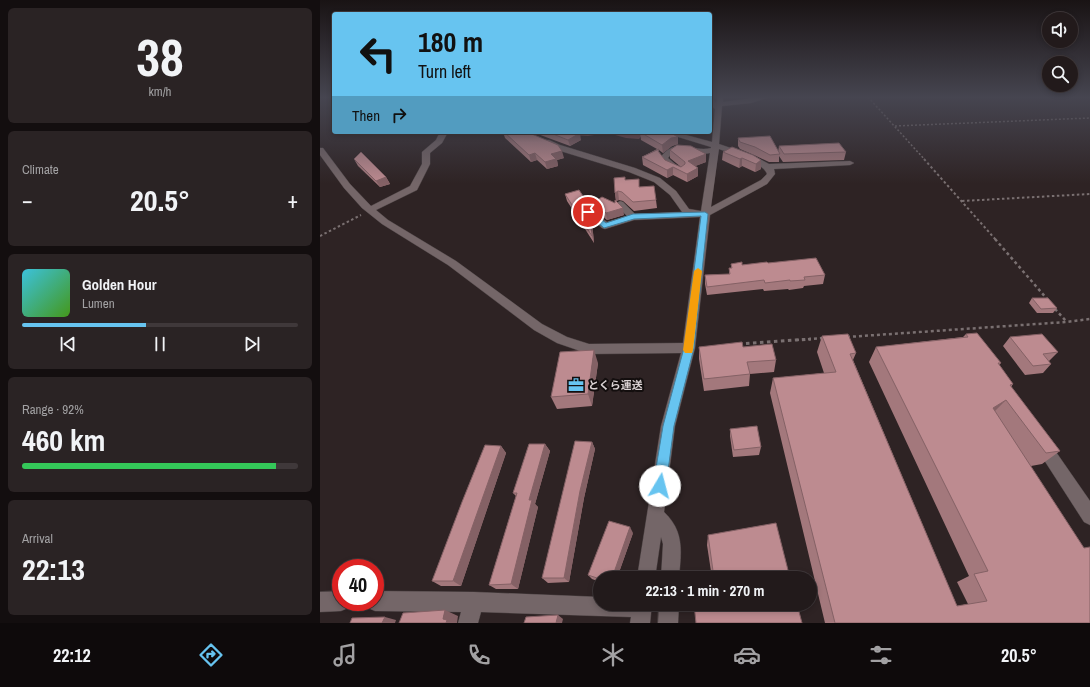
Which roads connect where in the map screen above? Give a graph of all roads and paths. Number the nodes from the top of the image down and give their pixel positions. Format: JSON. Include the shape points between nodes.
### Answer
{"nodes":[{"id":1,"x":717,"y":126,"type":"edge"},
{"id":2,"x":894,"y":126,"type":"edge"},
{"id":3,"x":443,"y":134,"type":"edge"},
{"id":4,"x":672,"y":134,"type":"edge"},
{"id":5,"x":537,"y":138,"type":"edge"},
{"id":6,"x":715,"y":148,"type":"junction"},
{"id":7,"x":320,"y":150,"type":"edge"},
{"id":8,"x":850,"y":163,"type":"dead end"},
{"id":9,"x":767,"y":167,"type":"junction"},
{"id":10,"x":680,"y":171,"type":"edge"},
{"id":11,"x":1090,"y":194,"type":"edge"},
{"id":12,"x":962,"y":201,"type":"junction"},
{"id":13,"x":620,"y":204,"type":"edge"},
{"id":14,"x":370,"y":210,"type":"junction"},
{"id":15,"x":588,"y":212,"type":"edge"},
{"id":16,"x":700,"y":214,"type":"junction"},
{"id":17,"x":633,"y":217,"type":"junction"},
{"id":18,"x":320,"y":236,"type":"edge"},
{"id":19,"x":1090,"y":319,"type":"edge"},
{"id":20,"x":1066,"y":322,"type":"junction"},
{"id":21,"x":846,"y":337,"type":"edge"},
{"id":22,"x":830,"y":338,"type":"edge"},
{"id":23,"x":736,"y":344,"type":"edge"},
{"id":24,"x":689,"y":348,"type":"junction"},
{"id":25,"x":1032,"y":431,"type":"edge"},
{"id":26,"x":655,"y":515,"type":"junction"},
{"id":27,"x":1090,"y":516,"type":"edge"},
{"id":28,"x":647,"y":571,"type":"edge"},
{"id":29,"x":670,"y":571,"type":"edge"},
{"id":30,"x":332,"y":601,"type":"edge"},
{"id":31,"x":384,"y":601,"type":"edge"},
{"id":32,"x":320,"y":602,"type":"edge"},
{"id":33,"x":474,"y":602,"type":"junction"},
{"id":34,"x":669,"y":611,"type":"edge"},
{"id":35,"x":641,"y":612,"type":"edge"},
{"id":36,"x":468,"y":623,"type":"edge"},
{"id":37,"x":668,"y":623,"type":"edge"}],
"edges":[{"from":1,"to":6,"type":"street"},
{"from":2,"to":12,"type":"path"},
{"from":3,"to":14,"type":"street","via":[[426,152],[426,164],[414,188]]},
{"from":4,"to":6,"type":"street"},
{"from":5,"to":16,"type":"street","via":[[657,180],[673,193],[686,211]]},
{"from":6,"to":9,"type":"street","via":[[747,155]]},
{"from":6,"to":10,"type":"street","via":[[702,153],[682,147],[668,153],[664,158]]},
{"from":6,"to":16,"type":"street"},
{"from":7,"to":14,"type":"street","via":[[347,186]]},
{"from":8,"to":9,"type":"street"},
{"from":9,"to":16,"type":"street","via":[[771,174],[764,182]]},
{"from":11,"to":12,"type":"path"},
{"from":12,"to":20,"type":"path"},
{"from":13,"to":17,"type":"street"},
{"from":14,"to":18,"type":"path"},
{"from":14,"to":24,"type":"street","via":[[452,263],[538,327],[575,345],[589,349]]},
{"from":15,"to":17,"type":"street","via":[[604,226]]},
{"from":16,"to":17,"type":"street"},
{"from":16,"to":24,"type":"street"},
{"from":19,"to":20,"type":"path"},
{"from":20,"to":21,"type":"path"},
{"from":22,"to":23,"type":"path"},
{"from":24,"to":26,"type":"street","via":[[668,426]]},
{"from":25,"to":27,"type":"street"},
{"from":26,"to":28,"type":"street"},
{"from":26,"to":29,"type":"street","via":[[667,527],[672,544]]},
{"from":30,"to":32,"type":"street"},
{"from":31,"to":33,"type":"street"},
{"from":33,"to":35,"type":"street"},
{"from":33,"to":36,"type":"street"},
{"from":34,"to":37,"type":"street"}]}
